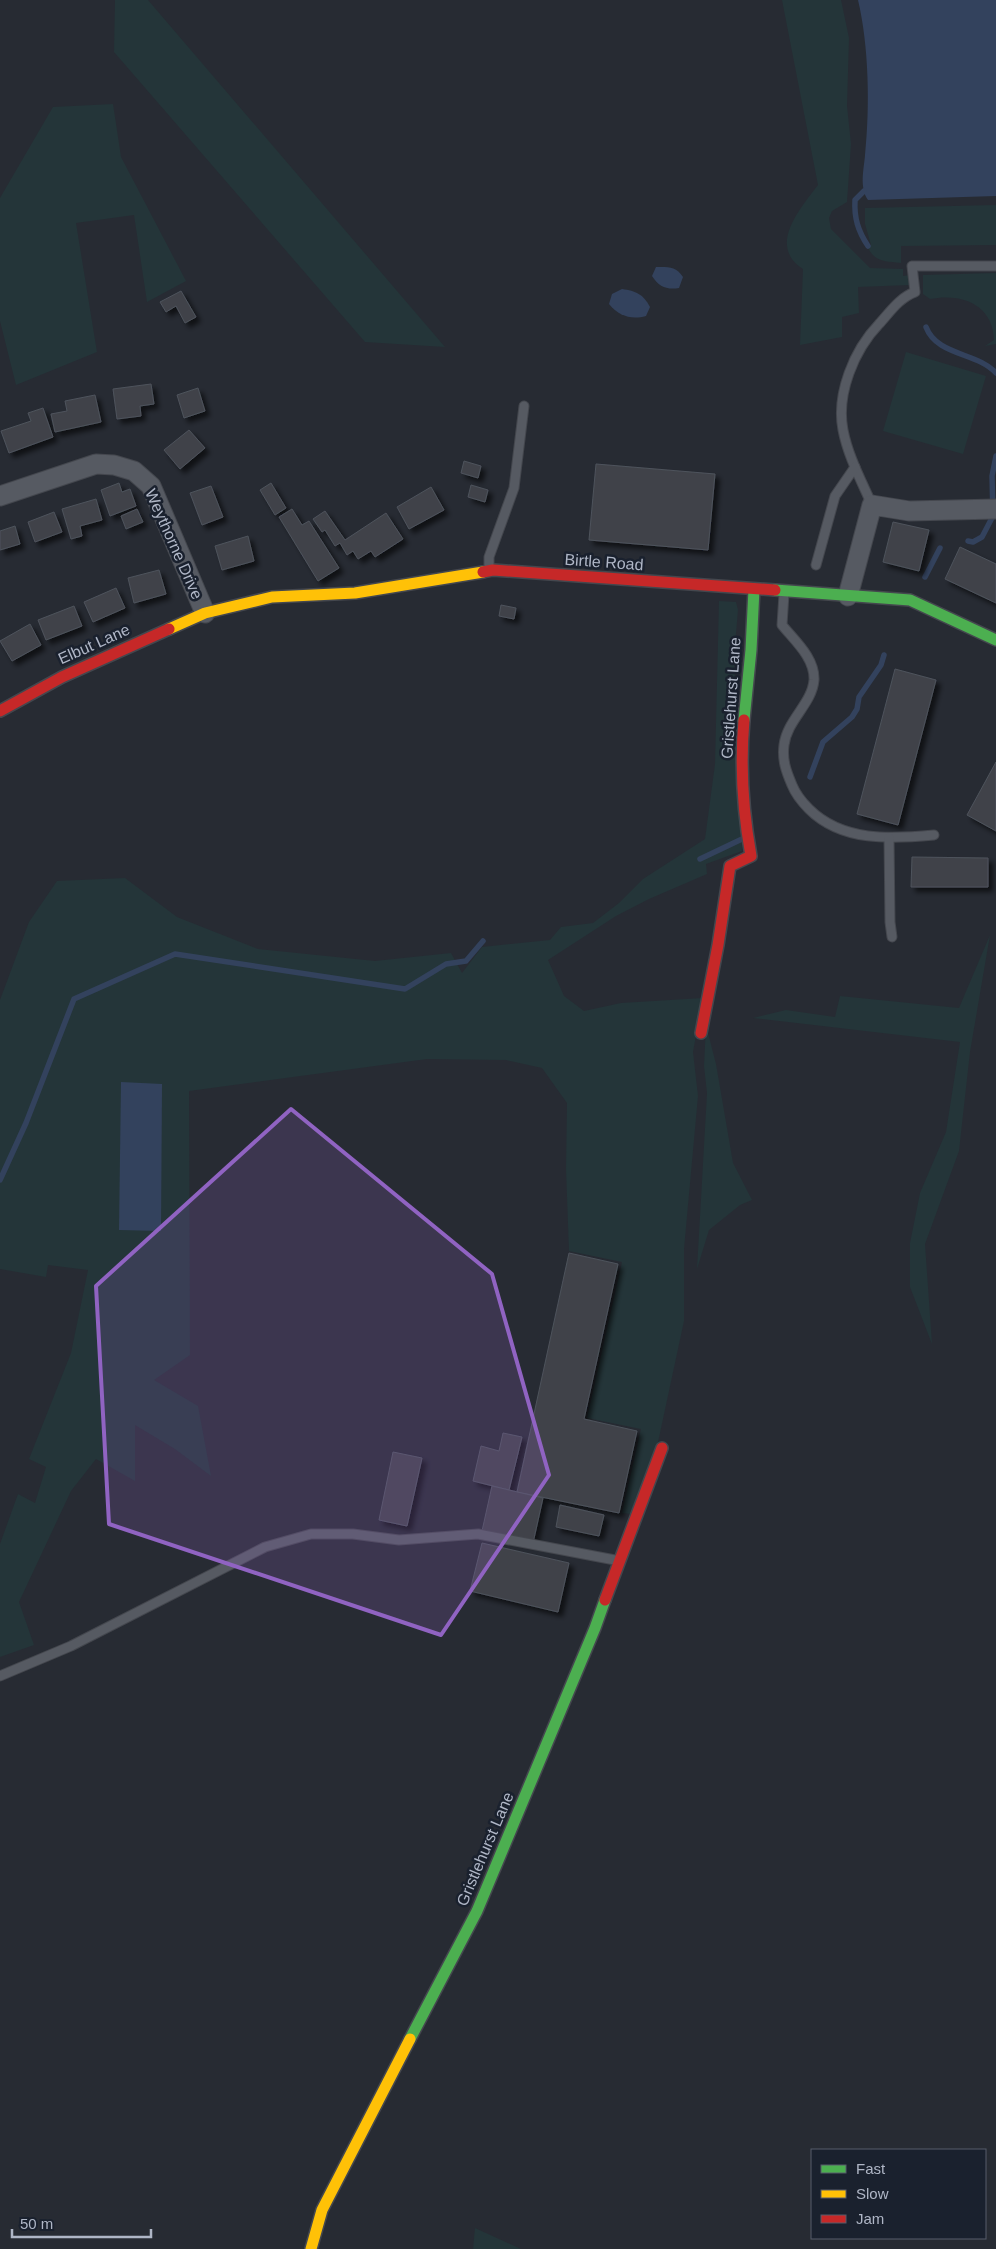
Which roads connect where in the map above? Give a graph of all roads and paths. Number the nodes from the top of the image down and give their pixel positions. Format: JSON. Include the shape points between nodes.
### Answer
{"nodes":[{"id":1,"x":996,"y":266,"type":"edge"},
{"id":2,"x":524,"y":406,"type":"dead end"},
{"id":3,"x":855,"y":467,"type":"junction"},
{"id":4,"x":0,"y":496,"type":"edge"},
{"id":5,"x":872,"y":505,"type":"junction"},
{"id":6,"x":988,"y":509,"type":"edge"},
{"id":7,"x":816,"y":565,"type":"dead end"},
{"id":8,"x":489,"y":571,"type":"junction"},
{"id":9,"x":754,"y":589,"type":"junction"},
{"id":10,"x":784,"y":591,"type":"junction"},
{"id":11,"x":848,"y":596,"type":"junction"},
{"id":12,"x":205,"y":613,"type":"junction"},
{"id":13,"x":996,"y":640,"type":"edge"},
{"id":14,"x":0,"y":711,"type":"edge"},
{"id":15,"x":934,"y":835,"type":"dead end"},
{"id":16,"x":889,"y":838,"type":"junction"},
{"id":17,"x":892,"y":937,"type":"dead end"},
{"id":18,"x":701,"y":1033,"type":"dead end"},
{"id":19,"x":662,"y":1448,"type":"dead end"},
{"id":20,"x":618,"y":1560,"type":"junction"},
{"id":21,"x":0,"y":1676,"type":"edge"},
{"id":22,"x":311,"y":2249,"type":"edge"}],
"edges":[{"from":1,"to":3,"type":"lane","via":[[912,266],[915,292],[904,296],[867,336],[850,370],[842,428]]},
{"from":2,"to":8,"type":"lane","via":[[514,488],[489,557]]},
{"from":3,"to":5,"type":"lane"},
{"from":3,"to":7,"type":"lane","via":[[835,496]]},
{"from":4,"to":12,"type":"street","name":"Weythorne Drive","via":[[96,464],[114,464],[134,471],[151,486]]},
{"from":5,"to":6,"type":"street","via":[[909,511]]},
{"from":5,"to":11,"type":"street"},
{"from":8,"to":9,"type":"street","name":"Birtle Road"},
{"from":8,"to":12,"type":"street","name":"Birtle Road","via":[[355,594],[272,597]]},
{"from":9,"to":10,"type":"street","name":"Birtle Road"},
{"from":9,"to":18,"type":"street","name":"Gristlehurst Lane","via":[[742,742],[746,829],[751,856],[730,866]]},
{"from":10,"to":11,"type":"street","name":"Birtle Road"},
{"from":10,"to":16,"type":"lane","via":[[782,625],[807,656],[814,681],[784,743],[783,763],[795,795],[821,821],[840,830]]},
{"from":11,"to":13,"type":"street","name":"Birtle Road","via":[[910,600]]},
{"from":12,"to":14,"type":"street","name":"Elbut Lane","via":[[62,677]]},
{"from":15,"to":16,"type":"lane"},
{"from":16,"to":17,"type":"lane"},
{"from":19,"to":20,"type":"street","name":"Gristlehurst Lane"},
{"from":20,"to":21,"type":"lane","via":[[478,1534],[399,1540],[353,1534],[311,1534],[265,1547],[71,1646]]},
{"from":20,"to":22,"type":"street","name":"Gristlehurst Lane","via":[[595,1628],[477,1911],[322,2210]]}]}
